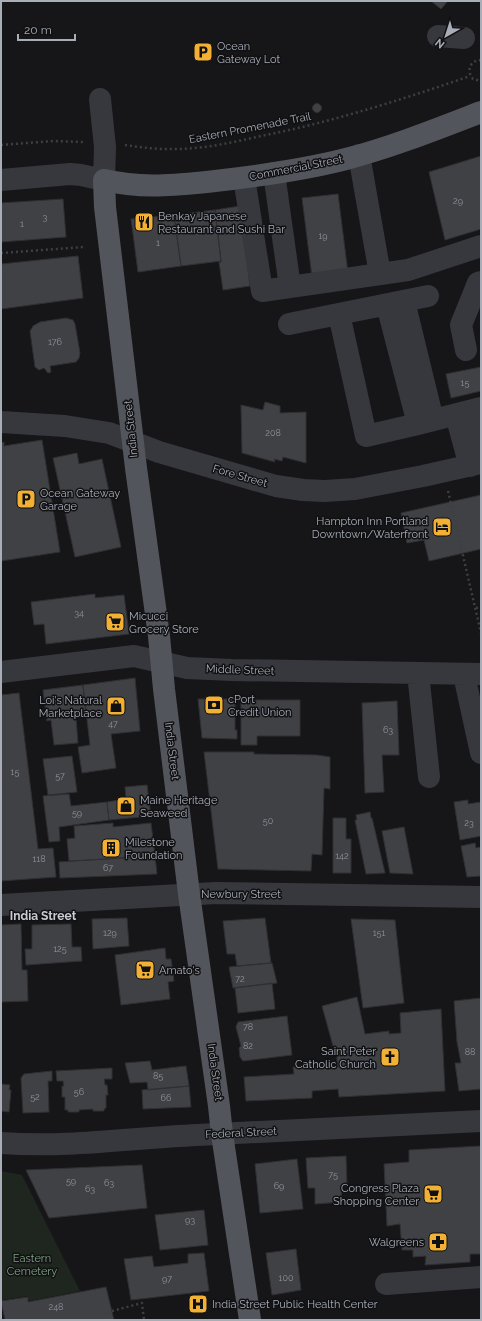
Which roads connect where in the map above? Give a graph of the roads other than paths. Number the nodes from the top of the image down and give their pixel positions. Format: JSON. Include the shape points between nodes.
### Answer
{"nodes":[{"id":1,"x":438,"y":36,"type":"dead end"},
{"id":2,"x":464,"y":38,"type":"dead end"},
{"id":3,"x":100,"y":99,"type":"dead end"},
{"id":4,"x":481,"y":112,"type":"edge"},
{"id":5,"x":359,"y":155,"type":"junction"},
{"id":6,"x":274,"y":173,"type":"junction"},
{"id":7,"x":244,"y":178,"type":"junction"},
{"id":8,"x":1,"y":180,"type":"edge"},
{"id":9,"x":104,"y":180,"type":"junction"},
{"id":10,"x":481,"y":246,"type":"edge"},
{"id":11,"x":380,"y":274,"type":"junction"},
{"id":12,"x":481,"y":282,"type":"edge"},
{"id":13,"x":290,"y":287,"type":"junction"},
{"id":14,"x":428,"y":296,"type":"dead end"},
{"id":15,"x":396,"y":303,"type":"junction"},
{"id":16,"x":339,"y":314,"type":"junction"},
{"id":17,"x":289,"y":324,"type":"dead end"},
{"id":18,"x":466,"y":350,"type":"dead end"},
{"id":19,"x":469,"y":411,"type":"edge"},
{"id":20,"x":1,"y":422,"type":"edge"},
{"id":21,"x":426,"y":422,"type":"junction"},
{"id":22,"x":133,"y":442,"type":"junction"},
{"id":23,"x":481,"y":442,"type":"edge"},
{"id":24,"x":476,"y":464,"type":"edge"},
{"id":25,"x":161,"y":662,"type":"junction"},
{"id":26,"x":1,"y":672,"type":"edge"},
{"id":27,"x":418,"y":673,"type":"junction"},
{"id":28,"x":472,"y":674,"type":"edge"},
{"id":29,"x":481,"y":753,"type":"edge"},
{"id":30,"x":429,"y":777,"type":"dead end"},
{"id":31,"x":190,"y":894,"type":"junction"},
{"id":32,"x":481,"y":897,"type":"edge"},
{"id":33,"x":1,"y":905,"type":"edge"},
{"id":34,"x":481,"y":1121,"type":"edge"},
{"id":35,"x":222,"y":1134,"type":"junction"},
{"id":36,"x":1,"y":1143,"type":"edge"},
{"id":37,"x":481,"y":1277,"type":"edge"},
{"id":38,"x":386,"y":1284,"type":"dead end"},
{"id":39,"x":250,"y":1320,"type":"edge"}],
"edges":[{"from":1,"to":2,"type":"street"},
{"from":3,"to":9,"type":"street"},
{"from":4,"to":5,"type":"main road","name":"Commercial Street"},
{"from":5,"to":6,"type":"main road","name":"Commercial Street","via":[[303,169]]},
{"from":5,"to":11,"type":"street"},
{"from":6,"to":7,"type":"main road","name":"Commercial Street"},
{"from":6,"to":13,"type":"street"},
{"from":7,"to":9,"type":"main road","name":"Commercial Street","via":[[165,186]]},
{"from":7,"to":13,"type":"street","via":[[262,291]]},
{"from":8,"to":9,"type":"street","via":[[70,174]]},
{"from":9,"to":22,"type":"main road","name":"India Street"},
{"from":10,"to":11,"type":"street","via":[[408,270]]},
{"from":11,"to":13,"type":"street"},
{"from":12,"to":18,"type":"street","via":[[478,283],[461,325]]},
{"from":14,"to":15,"type":"street"},
{"from":15,"to":16,"type":"street"},
{"from":15,"to":21,"type":"street"},
{"from":16,"to":17,"type":"street"},
{"from":16,"to":21,"type":"street","via":[[366,436]]},
{"from":19,"to":21,"type":"street"},
{"from":19,"to":23,"type":"street"},
{"from":19,"to":24,"type":"street"},
{"from":20,"to":22,"type":"street","name":"Fore Street","via":[[65,426],[109,433]]},
{"from":22,"to":24,"type":"street","name":"Fore Street","via":[[247,478],[303,490],[356,489]]},
{"from":22,"to":25,"type":"main road","name":"India Street"},
{"from":25,"to":26,"type":"street","name":"Middle Street","via":[[134,656]]},
{"from":25,"to":27,"type":"street","name":"Middle Street","via":[[187,668],[232,670]]},
{"from":25,"to":31,"type":"main road","name":"India Street"},
{"from":27,"to":28,"type":"street","name":"Middle Street"},
{"from":27,"to":30,"type":"street"},
{"from":28,"to":29,"type":"street"},
{"from":31,"to":32,"type":"street","name":"Newbury Street"},
{"from":31,"to":33,"type":"street","name":"Newbury Street"},
{"from":31,"to":35,"type":"main road","name":"India Street"},
{"from":34,"to":35,"type":"street","name":"Federal Street"},
{"from":35,"to":36,"type":"street","name":"Federal Street","via":[[67,1145]]},
{"from":35,"to":39,"type":"main road","name":"India Street"},
{"from":37,"to":38,"type":"street"}]}
